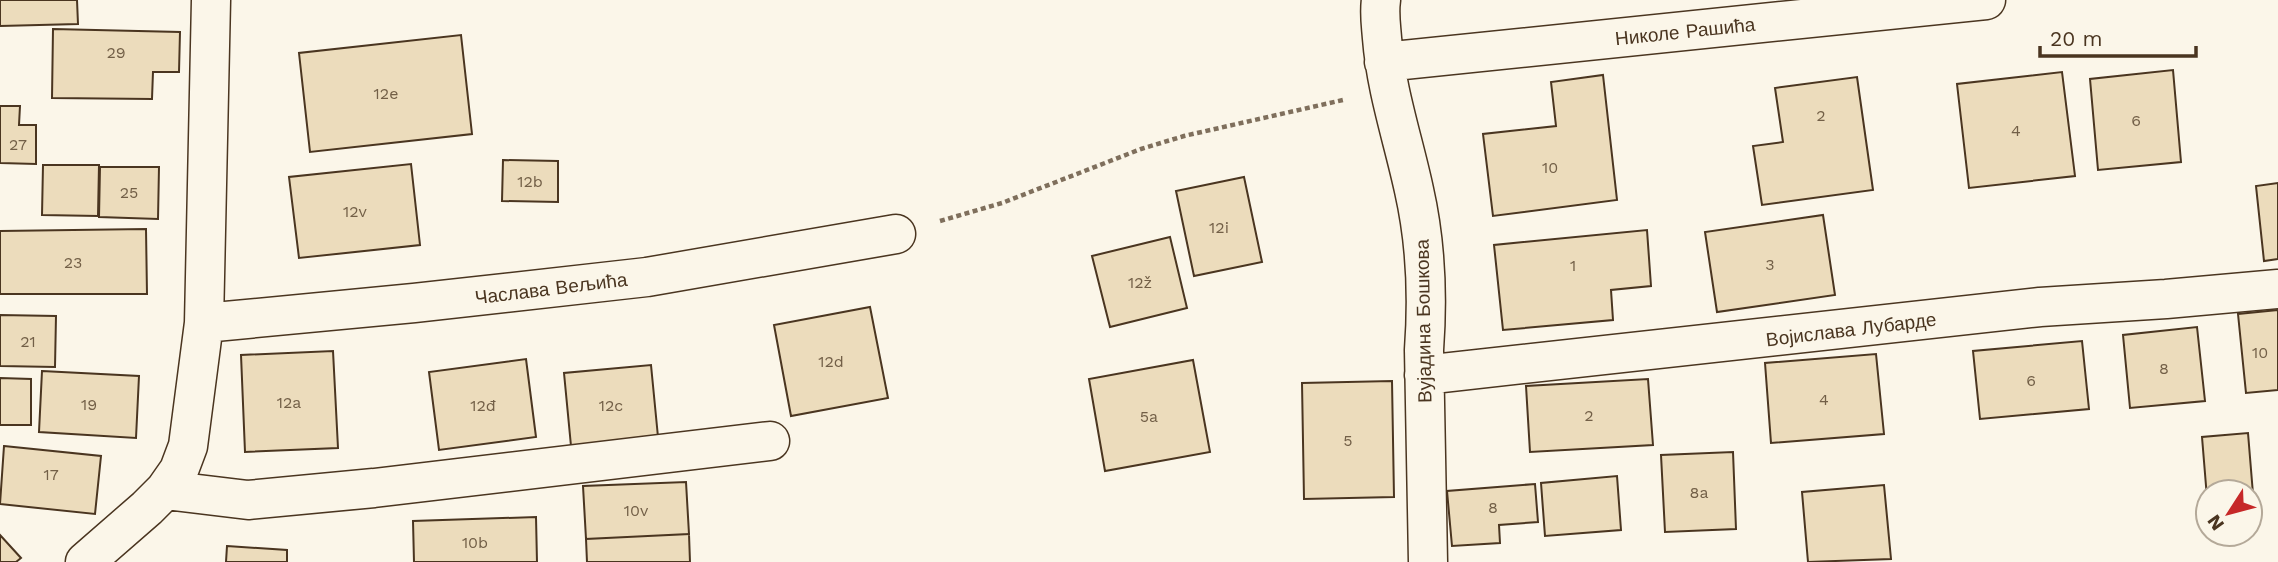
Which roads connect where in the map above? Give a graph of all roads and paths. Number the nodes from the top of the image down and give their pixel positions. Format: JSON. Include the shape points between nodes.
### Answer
{"nodes":[{"id":1,"x":211,"y":0,"type":"edge"},
{"id":2,"x":1381,"y":0,"type":"edge"},
{"id":3,"x":1986,"y":0,"type":"edge"},
{"id":4,"x":1387,"y":76,"type":"junction"},
{"id":5,"x":896,"y":234,"type":"joint"},
{"id":6,"x":2278,"y":289,"type":"edge"},
{"id":7,"x":204,"y":323,"type":"junction"},
{"id":8,"x":1424,"y":375,"type":"junction"},
{"id":9,"x":770,"y":441,"type":"dead end"},
{"id":10,"x":164,"y":490,"type":"junction"},
{"id":11,"x":85,"y":562,"type":"edge"},
{"id":12,"x":1428,"y":562,"type":"edge"}],
"edges":[{"from":1,"to":7,"type":"street"},
{"from":2,"to":4,"type":"street","name":"Вујадина Бошкова"},
{"from":3,"to":4,"type":"street","name":"Николе Рашића"},
{"from":4,"to":5,"type":"path","via":[[1141,149],[1002,203]]},
{"from":4,"to":8,"type":"street","name":"Вујадина Бошкова","via":[[1425,249]]},
{"from":5,"to":7,"type":"street","name":"Часлава Вељића","via":[[647,277]]},
{"from":6,"to":8,"type":"street","name":"Војислава Лубарде","via":[[2040,307]]},
{"from":7,"to":10,"type":"street","via":[[188,446],[179,470]]},
{"from":8,"to":12,"type":"street","name":"Вујадина Бошкова"},
{"from":9,"to":10,"type":"street","via":[[248,500]]},
{"from":10,"to":11,"type":"street"}]}
